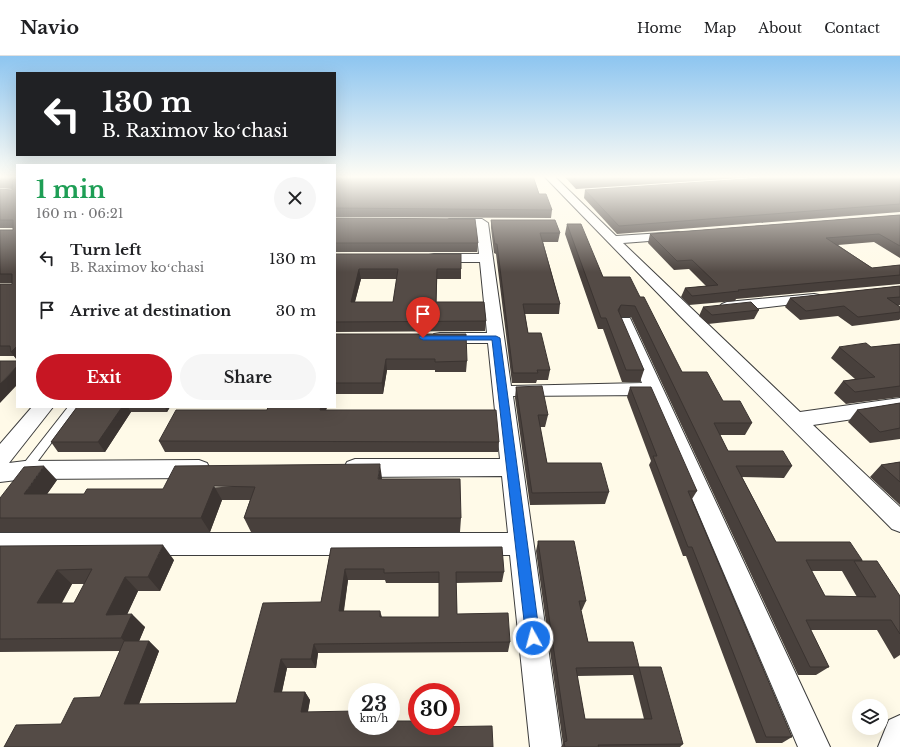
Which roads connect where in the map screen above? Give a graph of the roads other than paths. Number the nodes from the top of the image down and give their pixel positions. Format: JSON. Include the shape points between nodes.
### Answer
{"nodes":[{"id":1,"x":588,"y":208,"type":"edge"},
{"id":2,"x":428,"y":223,"type":"edge"},
{"id":3,"x":690,"y":234,"type":"edge"},
{"id":4,"x":613,"y":240,"type":"junction"},
{"id":5,"x":422,"y":258,"type":"edge"},
{"id":6,"x":486,"y":258,"type":"junction"},
{"id":7,"x":831,"y":296,"type":"edge"},
{"id":8,"x":715,"y":308,"type":"edge"},
{"id":9,"x":624,"y":321,"type":"edge"},
{"id":10,"x":427,"y":338,"type":"edge"},
{"id":11,"x":496,"y":338,"type":"junction"},
{"id":12,"x":654,"y":389,"type":"junction"},
{"id":13,"x":503,"y":391,"type":"junction"},
{"id":14,"x":900,"y":405,"type":"edge"},
{"id":15,"x":42,"y":408,"type":"edge"},
{"id":16,"x":72,"y":408,"type":"edge"},
{"id":17,"x":797,"y":420,"type":"junction"},
{"id":18,"x":0,"y":459,"type":"edge"},
{"id":19,"x":336,"y":468,"type":"edge"},
{"id":20,"x":512,"y":468,"type":"junction"},
{"id":21,"x":217,"y":469,"type":"edge"},
{"id":22,"x":25,"y":470,"type":"junction"},
{"id":23,"x":0,"y":473,"type":"edge"},
{"id":24,"x":900,"y":522,"type":"edge"},
{"id":25,"x":0,"y":544,"type":"edge"},
{"id":26,"x":522,"y":544,"type":"junction"},
{"id":27,"x":900,"y":731,"type":"edge"},
{"id":28,"x":546,"y":747,"type":"edge"},
{"id":29,"x":814,"y":747,"type":"edge"},
{"id":30,"x":894,"y":747,"type":"edge"}],
"edges":[{"from":1,"to":4,"type":"street"},
{"from":2,"to":6,"type":"street","via":[[489,223]]},
{"from":3,"to":4,"type":"street"},
{"from":4,"to":17,"type":"street","via":[[692,311]]},
{"from":5,"to":6,"type":"street"},
{"from":6,"to":11,"type":"street"},
{"from":7,"to":8,"type":"street"},
{"from":9,"to":12,"type":"street"},
{"from":10,"to":11,"type":"street"},
{"from":11,"to":13,"type":"street"},
{"from":12,"to":13,"type":"street"},
{"from":12,"to":29,"type":"street"},
{"from":13,"to":20,"type":"street"},
{"from":14,"to":17,"type":"street"},
{"from":15,"to":18,"type":"street"},
{"from":16,"to":22,"type":"lane"},
{"from":17,"to":24,"type":"street"},
{"from":19,"to":20,"type":"street"},
{"from":20,"to":26,"type":"street"},
{"from":21,"to":22,"type":"street"},
{"from":22,"to":23,"type":"street"},
{"from":25,"to":26,"type":"street"},
{"from":26,"to":28,"type":"street"},
{"from":27,"to":30,"type":"street"}]}
